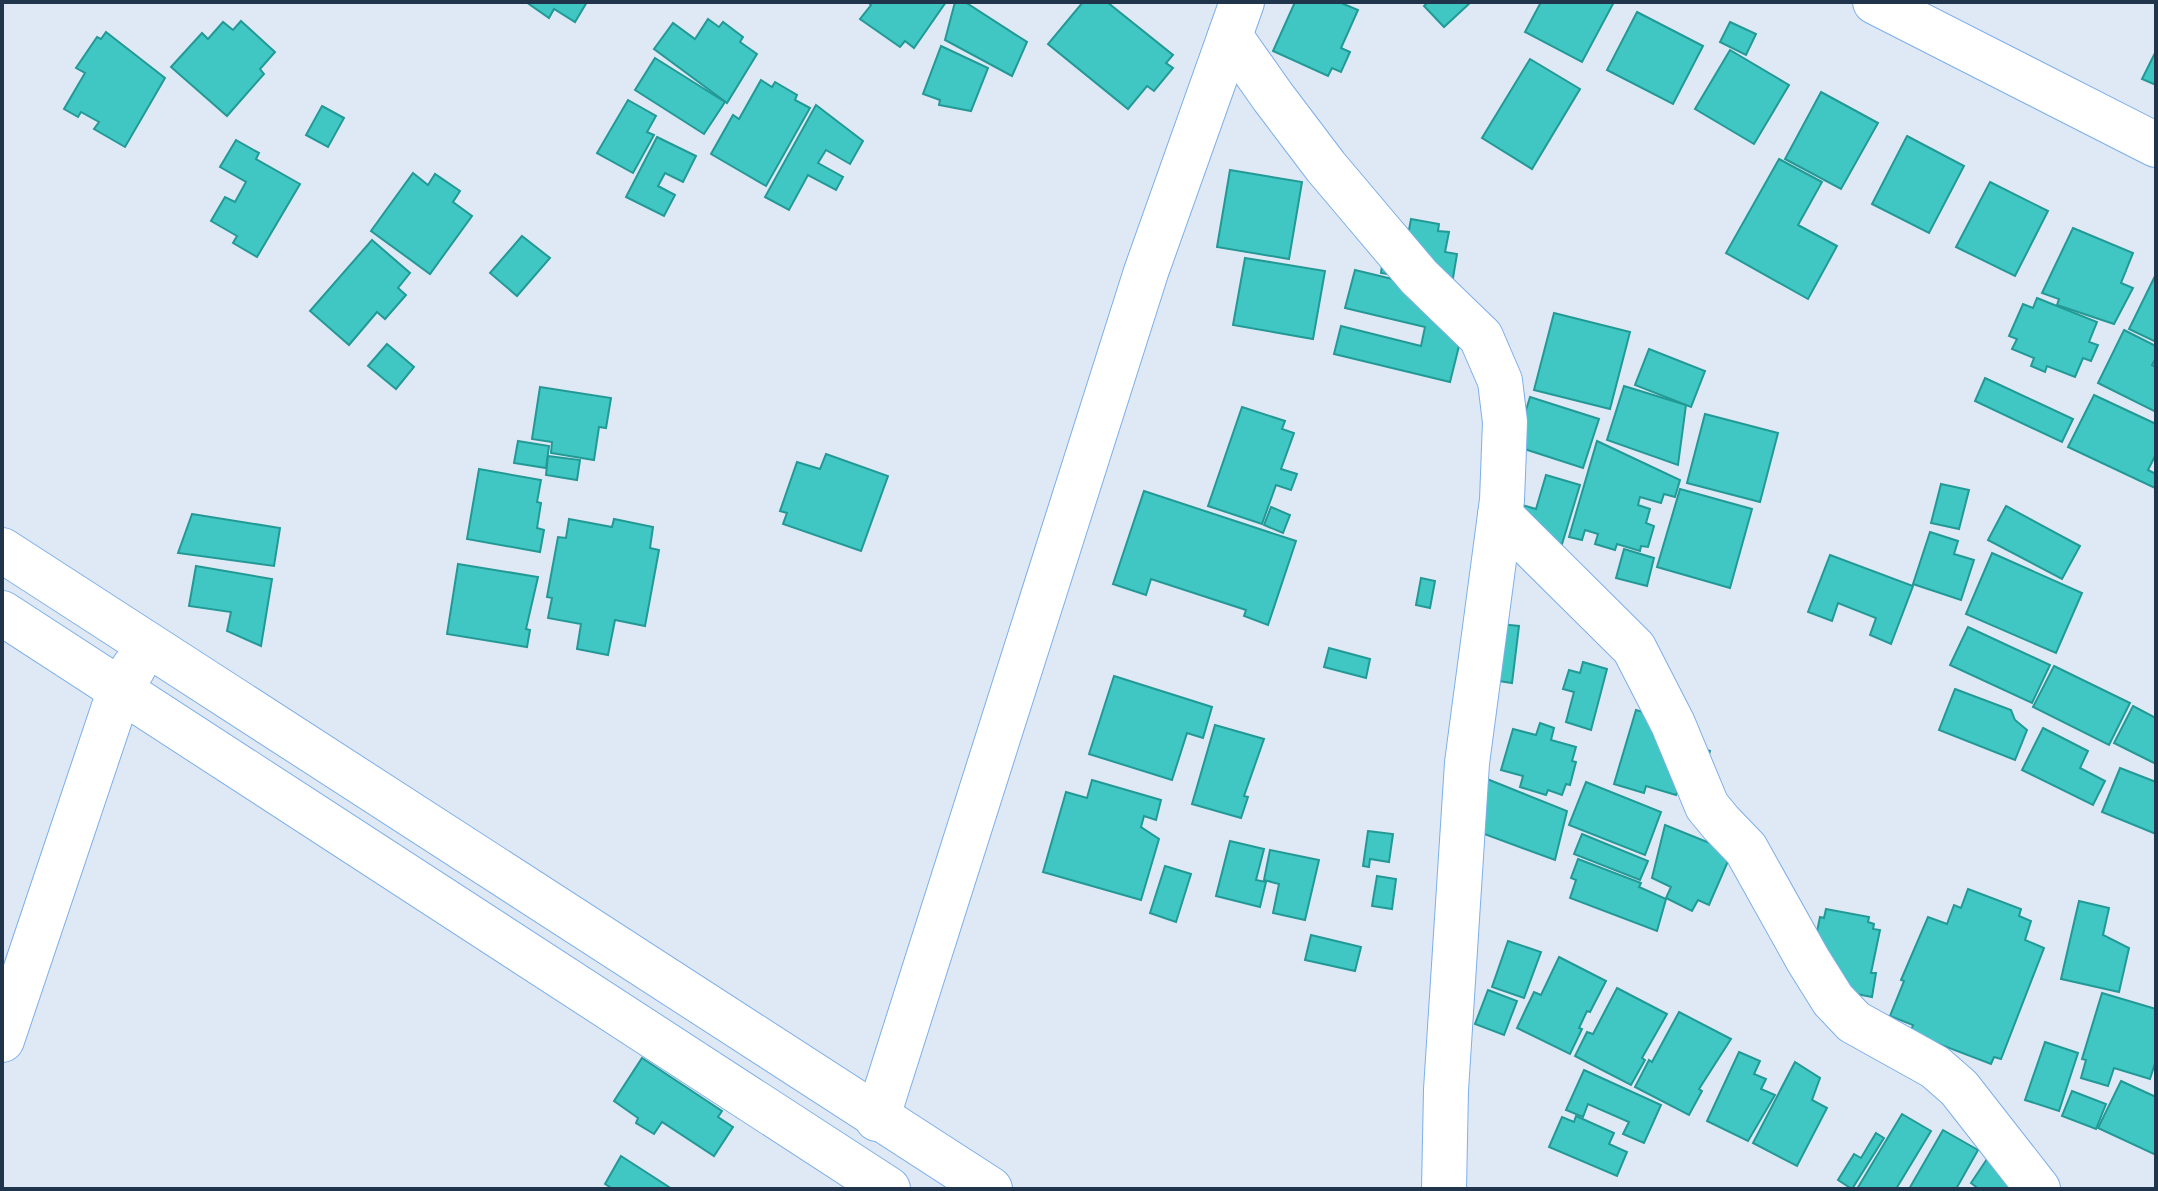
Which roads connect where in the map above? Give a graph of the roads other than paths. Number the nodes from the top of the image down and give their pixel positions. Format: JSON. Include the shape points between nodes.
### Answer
{"nodes":[{"id":1,"x":1875,"y":2,"type":"edge"},
{"id":2,"x":1236,"y":19,"type":"edge"},
{"id":3,"x":2156,"y":145,"type":"edge"},
{"id":4,"x":1500,"y":515,"type":"junction"},
{"id":5,"x":2,"y":550,"type":"edge"},
{"id":6,"x":2,"y":613,"type":"edge"},
{"id":7,"x":148,"y":645,"type":"junction"},
{"id":8,"x":120,"y":689,"type":"junction"},
{"id":9,"x":2,"y":1040,"type":"edge"},
{"id":10,"x":877,"y":1119,"type":"junction"},
{"id":11,"x":868,"y":1183,"type":"edge"},
{"id":12,"x":990,"y":1189,"type":"edge"},
{"id":13,"x":1444,"y":1189,"type":"edge"},
{"id":14,"x":2038,"y":1189,"type":"edge"}],
"edges":[{"from":1,"to":3,"type":"street"},
{"from":2,"to":4,"type":"street","via":[[1273,97],[1326,167],[1419,277],[1481,337],[1500,381],[1505,422]]},
{"from":2,"to":10,"type":"street","via":[[1146,272]]},
{"from":4,"to":13,"type":"street","via":[[1467,763]]},
{"from":4,"to":14,"type":"street","via":[[1634,648],[1707,806],[1746,849],[1833,1000],[1854,1022],[1935,1067],[1959,1088]]},
{"from":5,"to":7,"type":"street"},
{"from":6,"to":8,"type":"street"},
{"from":7,"to":8,"type":"street"},
{"from":7,"to":10,"type":"street"},
{"from":8,"to":9,"type":"street"},
{"from":8,"to":11,"type":"street"},
{"from":10,"to":12,"type":"street"}]}
